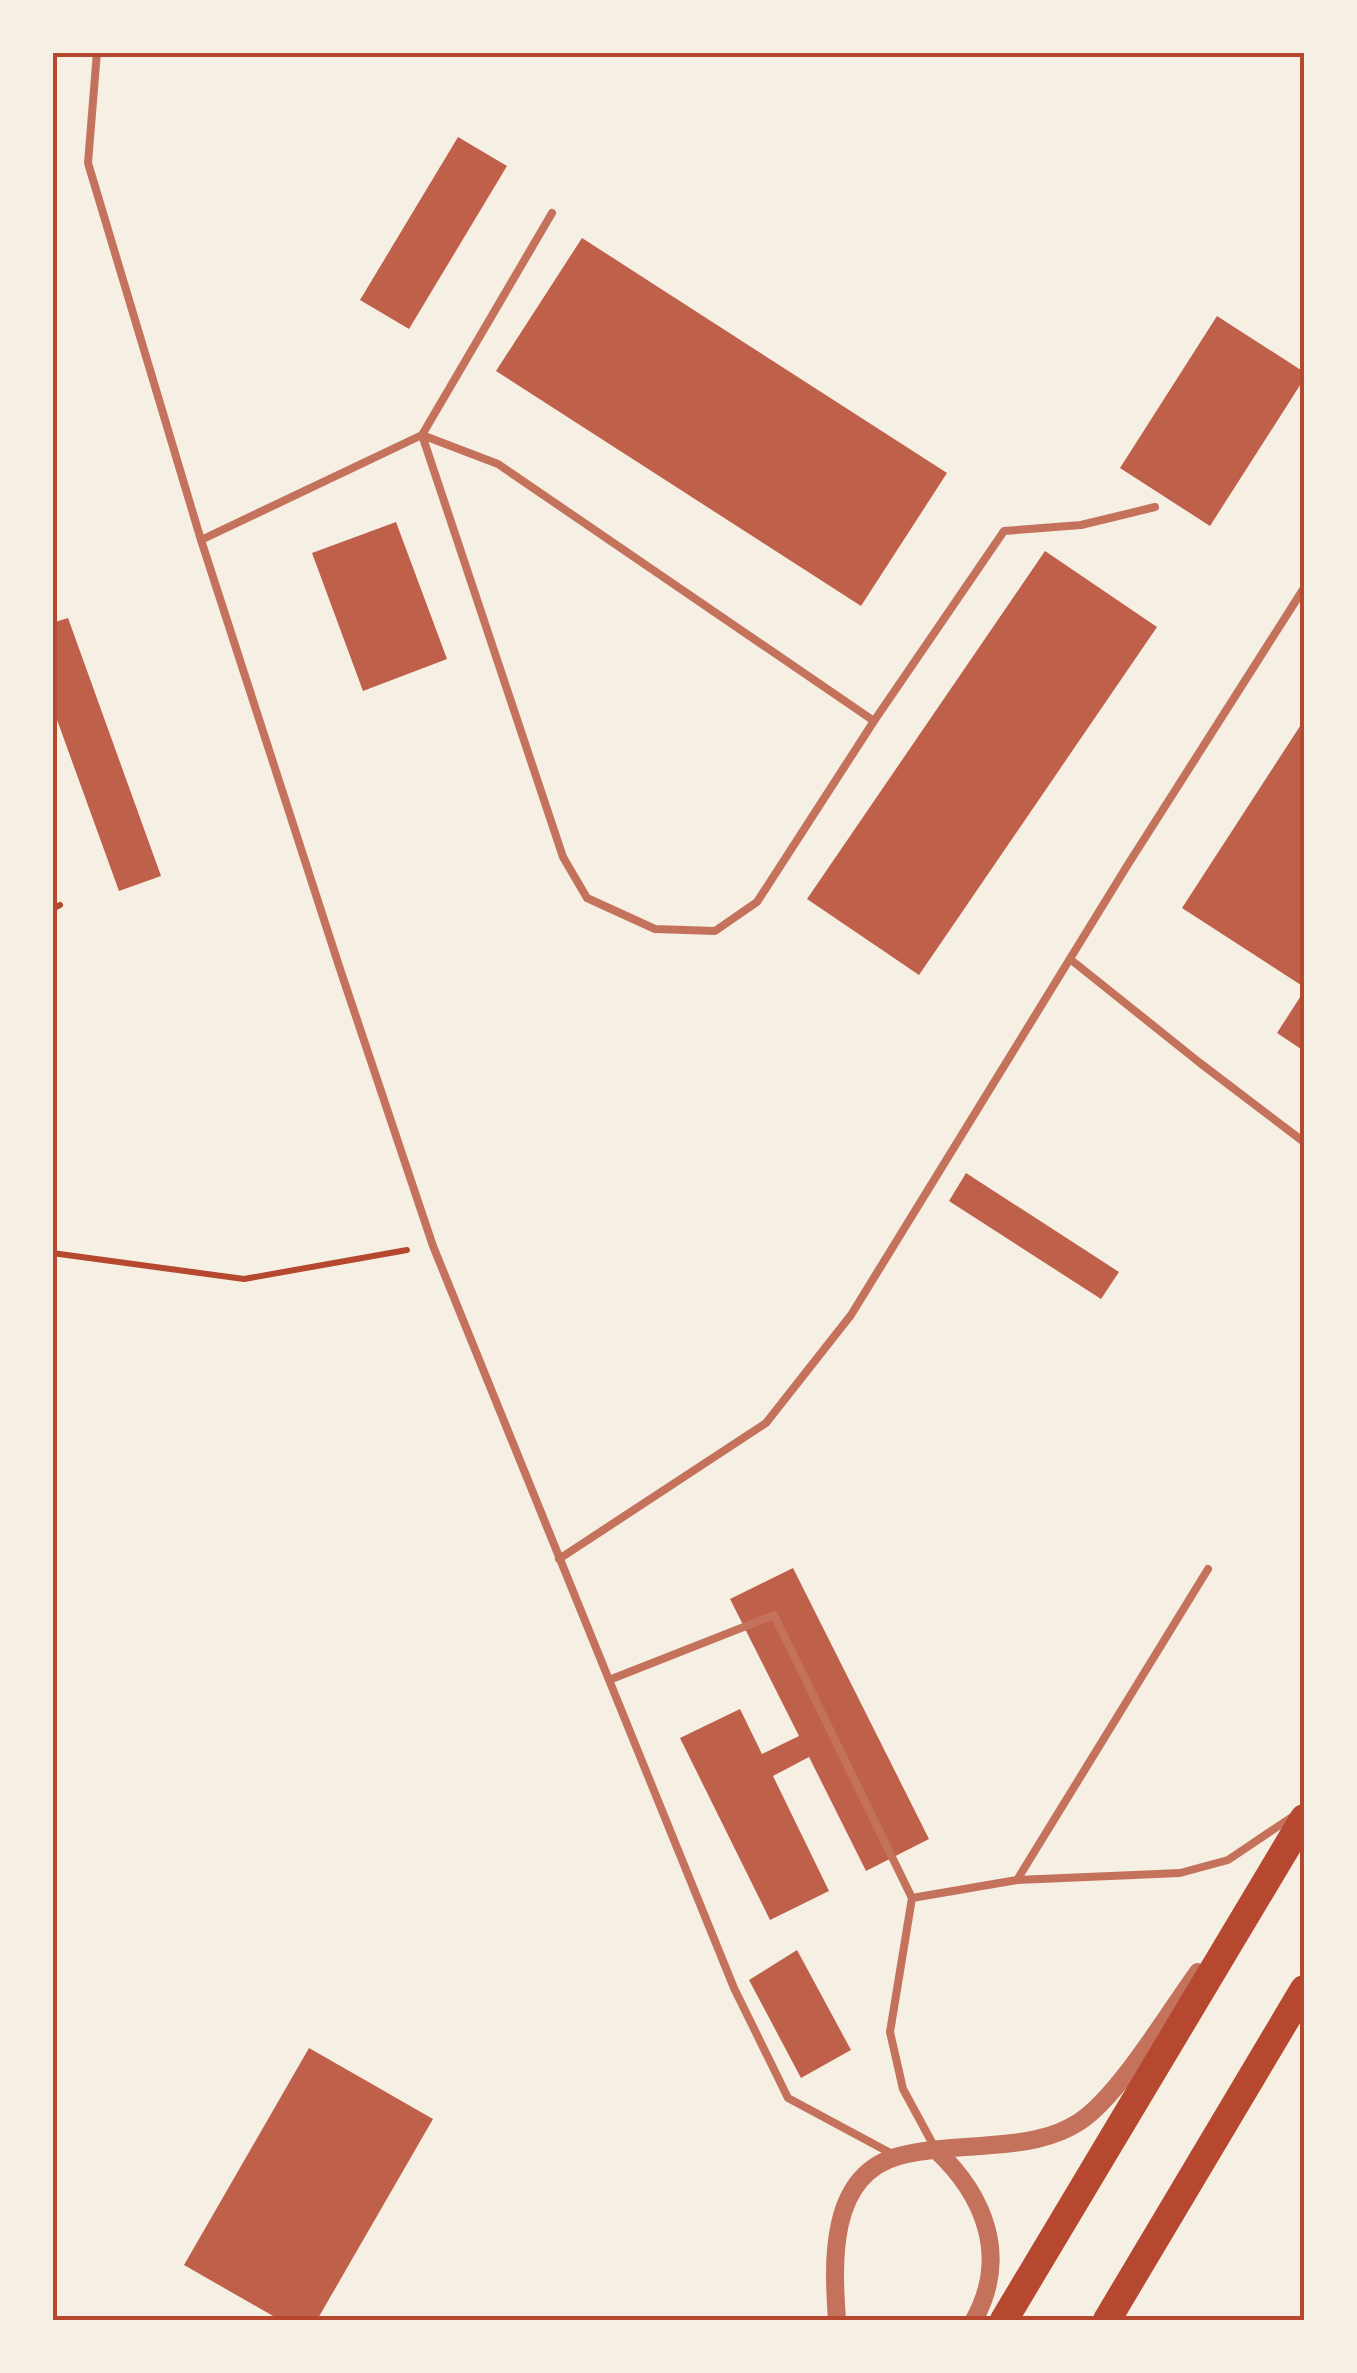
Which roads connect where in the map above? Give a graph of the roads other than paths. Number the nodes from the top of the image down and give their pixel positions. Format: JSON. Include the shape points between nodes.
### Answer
{"nodes":[{"id":1,"x":98,"y":52,"type":"edge"},
{"id":2,"x":552,"y":213,"type":"dead end"},
{"id":3,"x":422,"y":435,"type":"junction"},
{"id":4,"x":1155,"y":506,"type":"dead end"},
{"id":5,"x":202,"y":540,"type":"junction"},
{"id":6,"x":1304,"y":588,"type":"edge"},
{"id":7,"x":874,"y":721,"type":"junction"},
{"id":8,"x":1070,"y":959,"type":"junction"},
{"id":9,"x":1304,"y":1142,"type":"edge"},
{"id":10,"x":559,"y":1559,"type":"junction"},
{"id":11,"x":1208,"y":1570,"type":"dead end"},
{"id":12,"x":608,"y":1680,"type":"junction"},
{"id":13,"x":1304,"y":1809,"type":"edge"},
{"id":14,"x":1304,"y":1818,"type":"edge"},
{"id":15,"x":1271,"y":1871,"type":"junction"},
{"id":16,"x":1016,"y":1880,"type":"junction"},
{"id":17,"x":912,"y":1898,"type":"junction"},
{"id":18,"x":1304,"y":1988,"type":"edge"},
{"id":19,"x":936,"y":2150,"type":"junction"},
{"id":20,"x":896,"y":2156,"type":"junction"},
{"id":21,"x":838,"y":2320,"type":"edge"},
{"id":22,"x":974,"y":2320,"type":"edge"},
{"id":23,"x":1004,"y":2320,"type":"edge"},
{"id":24,"x":1107,"y":2320,"type":"edge"}],
"edges":[{"from":1,"to":5,"type":"lane","via":[[88,163]]},
{"from":2,"to":3,"type":"lane"},
{"from":3,"to":5,"type":"lane"},
{"from":3,"to":7,"type":"lane","via":[[498,464]]},
{"from":3,"to":7,"type":"lane","via":[[563,857],[587,898],[655,929],[715,931],[757,902]]},
{"from":4,"to":7,"type":"lane","via":[[1081,525],[1004,531]]},
{"from":5,"to":10,"type":"lane","via":[[433,1246]]},
{"from":6,"to":8,"type":"lane"},
{"from":8,"to":9,"type":"lane"},
{"from":8,"to":10,"type":"lane","via":[[852,1315],[766,1423]]},
{"from":10,"to":12,"type":"lane"},
{"from":11,"to":16,"type":"lane"},
{"from":12,"to":17,"type":"lane","via":[[774,1614]]},
{"from":12,"to":20,"type":"lane","via":[[734,1988],[788,2098]]},
{"from":13,"to":16,"type":"lane","via":[[1228,1860],[1180,1872]]},
{"from":14,"to":15,"type":"highway"},
{"from":15,"to":19,"type":"street","via":[[1108,2096],[1079,2122],[1033,2142]]},
{"from":15,"to":23,"type":"highway"},
{"from":16,"to":17,"type":"lane"},
{"from":17,"to":19,"type":"lane","via":[[890,2032],[903,2090]]},
{"from":18,"to":24,"type":"highway"},
{"from":19,"to":20,"type":"street"},
{"from":19,"to":22,"type":"street","via":[[974,2194],[989,2228],[990,2269]]},
{"from":20,"to":21,"type":"street","via":[[870,2172],[848,2198],[837,2229]]}]}
